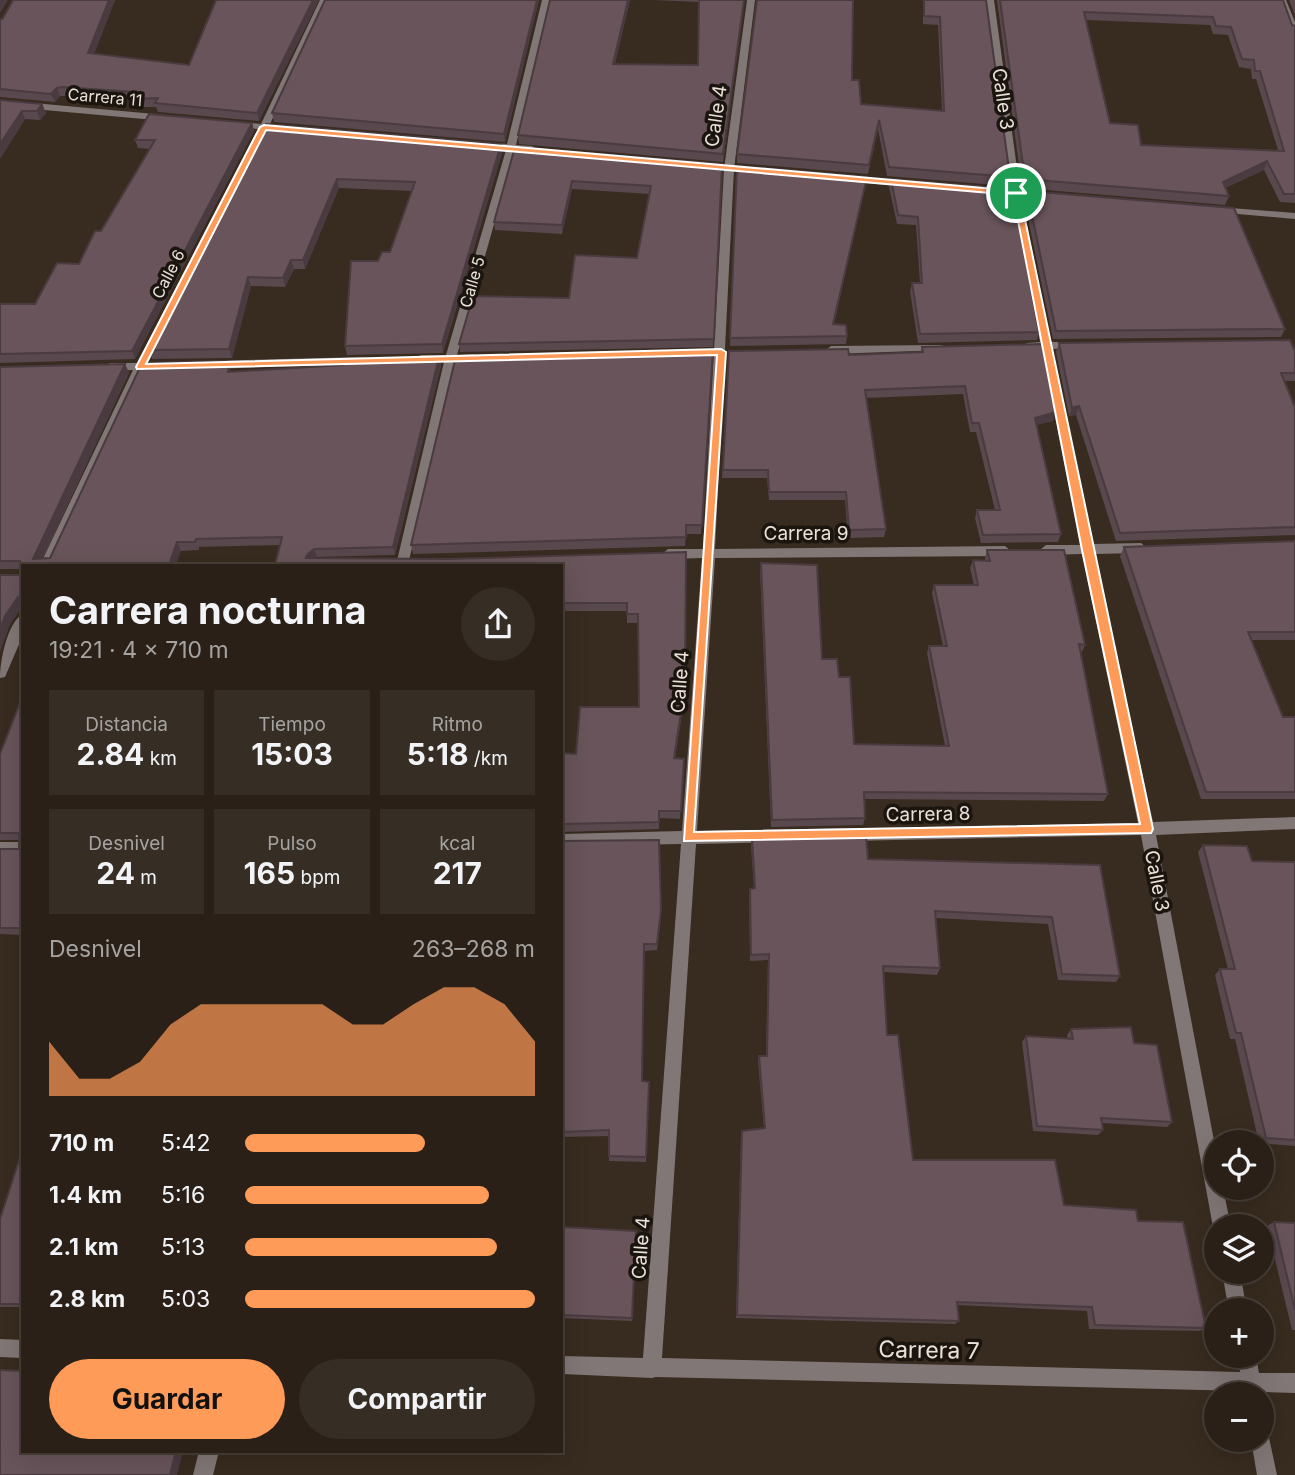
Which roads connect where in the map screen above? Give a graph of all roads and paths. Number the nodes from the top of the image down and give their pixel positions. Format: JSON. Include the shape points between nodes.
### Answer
{"nodes":[{"id":1,"x":324,"y":0,"type":"edge"},
{"id":2,"x":546,"y":0,"type":"edge"},
{"id":3,"x":751,"y":0,"type":"edge"},
{"id":4,"x":990,"y":0,"type":"edge"},
{"id":5,"x":1282,"y":0,"type":"edge"},
{"id":6,"x":1295,"y":32,"type":"edge"},
{"id":7,"x":0,"y":103,"type":"edge"},
{"id":8,"x":180,"y":119,"type":"edge"},
{"id":9,"x":222,"y":123,"type":"edge"},
{"id":10,"x":264,"y":127,"type":"junction"},
{"id":11,"x":291,"y":129,"type":"edge"},
{"id":12,"x":470,"y":144,"type":"edge"},
{"id":13,"x":511,"y":147,"type":"junction"},
{"id":14,"x":538,"y":150,"type":"edge"},
{"id":15,"x":838,"y":178,"type":"edge"},
{"id":16,"x":920,"y":185,"type":"edge"},
{"id":17,"x":989,"y":191,"type":"edge"},
{"id":18,"x":1016,"y":193,"type":"junction"},
{"id":19,"x":1058,"y":196,"type":"edge"},
{"id":20,"x":1211,"y":209,"type":"edge"},
{"id":21,"x":1295,"y":216,"type":"edge"},
{"id":22,"x":1087,"y":345,"type":"edge"},
{"id":23,"x":1018,"y":346,"type":"edge"},
{"id":24,"x":1045,"y":346,"type":"junction"},
{"id":25,"x":951,"y":348,"type":"edge"},
{"id":26,"x":816,"y":350,"type":"edge"},
{"id":27,"x":490,"y":358,"type":"edge"},
{"id":28,"x":450,"y":359,"type":"junction"},
{"id":29,"x":382,"y":360,"type":"edge"},
{"id":30,"x":409,"y":360,"type":"edge"},
{"id":31,"x":194,"y":365,"type":"edge"},
{"id":32,"x":167,"y":366,"type":"edge"},
{"id":33,"x":98,"y":367,"type":"edge"},
{"id":34,"x":140,"y":367,"type":"junction"},
{"id":35,"x":1156,"y":547,"type":"edge"},
{"id":36,"x":1087,"y":550,"type":"junction"},
{"id":37,"x":709,"y":552,"type":"junction"},
{"id":38,"x":653,"y":554,"type":"edge"},
{"id":39,"x":403,"y":563,"type":"edge"},
{"id":40,"x":46,"y":564,"type":"edge"},
{"id":41,"x":21,"y":624,"type":"edge"},
{"id":42,"x":0,"y":673,"type":"edge"},
{"id":43,"x":1295,"y":823,"type":"edge"},
{"id":44,"x":1147,"y":829,"type":"junction"},
{"id":45,"x":688,"y":837,"type":"junction"},
{"id":46,"x":563,"y":840,"type":"edge"},
{"id":47,"x":0,"y":848,"type":"edge"},
{"id":48,"x":21,"y":848,"type":"edge"},
{"id":49,"x":1220,"y":1214,"type":"edge"},
{"id":50,"x":0,"y":1348,"type":"edge"},
{"id":51,"x":21,"y":1349,"type":"edge"},
{"id":52,"x":563,"y":1366,"type":"edge"},
{"id":53,"x":652,"y":1368,"type":"junction"},
{"id":54,"x":1295,"y":1383,"type":"edge"},
{"id":55,"x":1204,"y":1386,"type":"edge"},
{"id":56,"x":1274,"y":1386,"type":"edge"},
{"id":57,"x":1263,"y":1452,"type":"edge"},
{"id":58,"x":209,"y":1453,"type":"edge"},
{"id":59,"x":204,"y":1475,"type":"edge"},
{"id":60,"x":1267,"y":1475,"type":"edge"}],
"edges":[{"from":1,"to":10,"type":"street","name":"Calle 6"},
{"from":2,"to":13,"type":"street","name":"Calle 5"},
{"from":3,"to":37,"type":"street","name":"Calle 4","via":[[729,169]]},
{"from":4,"to":18,"type":"street","name":"Calle 3"},
{"from":5,"to":6,"type":"street"},
{"from":7,"to":8,"type":"street","name":"Carrera 11"},
{"from":9,"to":10,"type":"street"},
{"from":10,"to":11,"type":"street"},
{"from":10,"to":34,"type":"street","name":"Calle 6"},
{"from":12,"to":13,"type":"street"},
{"from":13,"to":14,"type":"street"},
{"from":13,"to":28,"type":"street","name":"Calle 5"},
{"from":15,"to":16,"type":"street"},
{"from":17,"to":18,"type":"street"},
{"from":18,"to":19,"type":"street"},
{"from":18,"to":24,"type":"street","name":"Calle 3"},
{"from":20,"to":21,"type":"street"},
{"from":22,"to":24,"type":"street"},
{"from":23,"to":24,"type":"street"},
{"from":24,"to":36,"type":"street","name":"Calle 3"},
{"from":25,"to":26,"type":"street"},
{"from":27,"to":28,"type":"street"},
{"from":28,"to":30,"type":"street"},
{"from":28,"to":39,"type":"street","name":"Calle 5"},
{"from":29,"to":31,"type":"street"},
{"from":32,"to":34,"type":"street"},
{"from":33,"to":34,"type":"street"},
{"from":34,"to":40,"type":"street","name":"Calle 6"},
{"from":35,"to":36,"type":"street","name":"Carrera 9"},
{"from":36,"to":37,"type":"street","name":"Carrera 9"},
{"from":36,"to":44,"type":"street","name":"Calle 3"},
{"from":37,"to":38,"type":"street","name":"Carrera 9"},
{"from":37,"to":45,"type":"street","name":"Calle 4"},
{"from":41,"to":42,"type":"street"},
{"from":43,"to":44,"type":"street","name":"Carrera 8"},
{"from":44,"to":45,"type":"street","name":"Carrera 8"},
{"from":44,"to":49,"type":"street","name":"Calle 3"},
{"from":45,"to":46,"type":"street","name":"Carrera 8"},
{"from":45,"to":53,"type":"street","name":"Calle 4"},
{"from":47,"to":48,"type":"street"},
{"from":50,"to":51,"type":"street"},
{"from":52,"to":53,"type":"street","name":"Carrera 7"},
{"from":53,"to":55,"type":"street","name":"Carrera 7"},
{"from":54,"to":56,"type":"street","name":"Carrera 7"},
{"from":57,"to":60,"type":"street"},
{"from":58,"to":59,"type":"street"}]}
